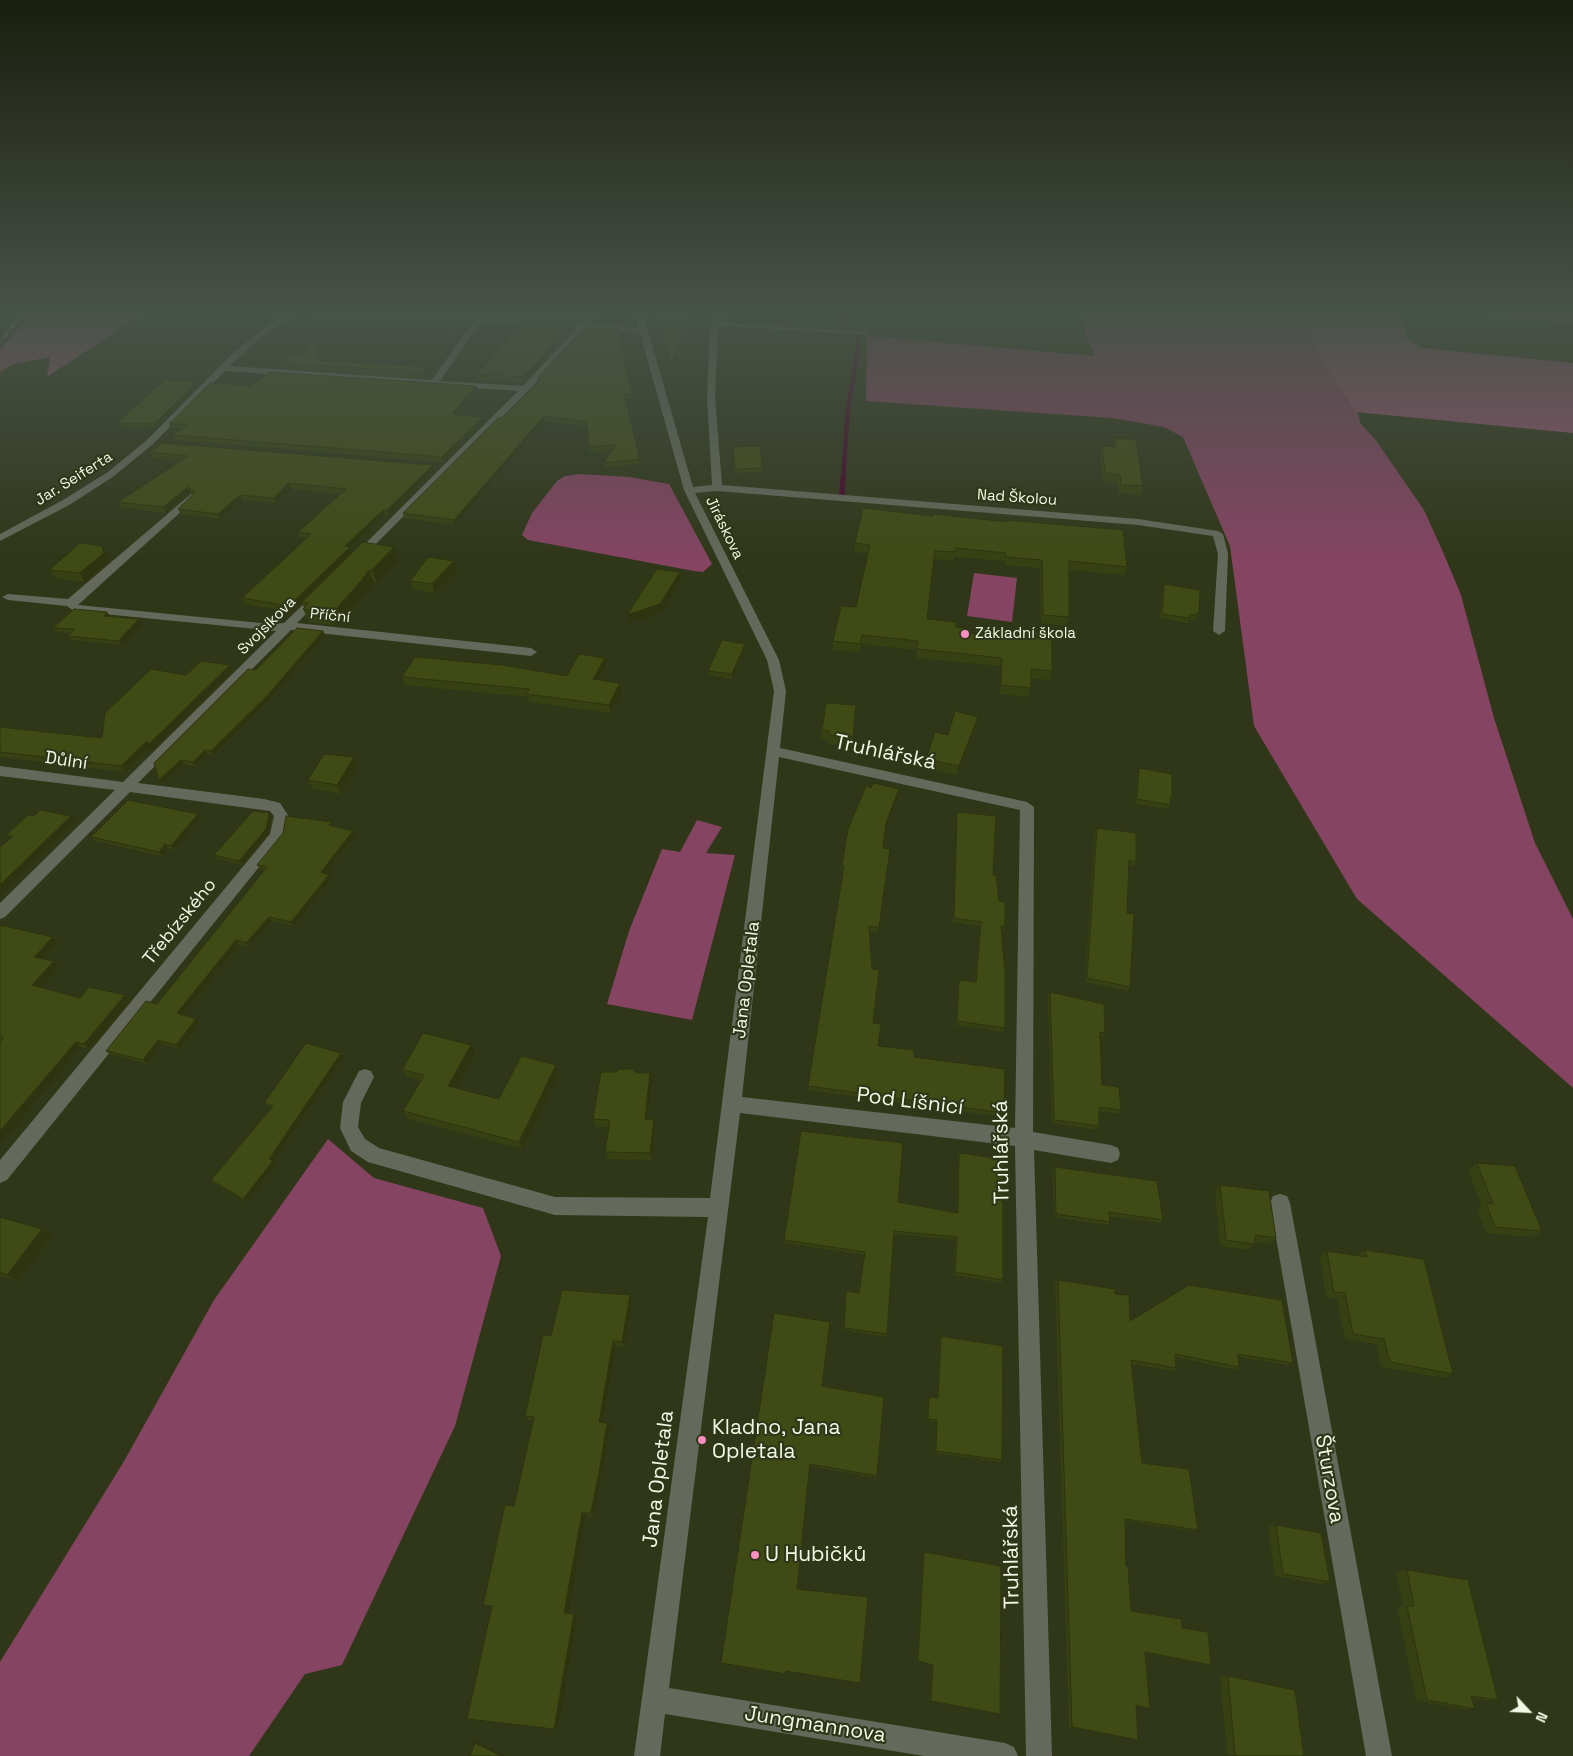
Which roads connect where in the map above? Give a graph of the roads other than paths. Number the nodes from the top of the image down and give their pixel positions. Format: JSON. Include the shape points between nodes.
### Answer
{"nodes":[{"id":1,"x":197,"y":396,"type":"edge"},
{"id":2,"x":519,"y":396,"type":"edge"},
{"id":3,"x":662,"y":396,"type":"edge"},
{"id":4,"x":711,"y":396,"type":"edge"},
{"id":5,"x":717,"y":488,"type":"junction"},
{"id":6,"x":689,"y":490,"type":"junction"},
{"id":7,"x":191,"y":497,"type":"edge"},
{"id":8,"x":0,"y":538,"type":"edge"},
{"id":9,"x":344,"y":570,"type":"edge"},
{"id":10,"x":323,"y":591,"type":"edge"},
{"id":11,"x":8,"y":597,"type":"dead end"},
{"id":12,"x":71,"y":603,"type":"junction"},
{"id":13,"x":288,"y":626,"type":"junction"},
{"id":14,"x":1219,"y":631,"type":"dead end"},
{"id":15,"x":531,"y":652,"type":"dead end"},
{"id":16,"x":773,"y":751,"type":"junction"},
{"id":17,"x":0,"y":771,"type":"edge"},
{"id":18,"x":126,"y":788,"type":"junction"},
{"id":19,"x":0,"y":913,"type":"edge"},
{"id":20,"x":365,"y":1077,"type":"dead end"},
{"id":21,"x":732,"y":1104,"type":"junction"},
{"id":22,"x":1024,"y":1138,"type":"junction"},
{"id":23,"x":1111,"y":1154,"type":"dead end"},
{"id":24,"x":0,"y":1174,"type":"edge"},
{"id":25,"x":1280,"y":1203,"type":"dead end"},
{"id":26,"x":718,"y":1208,"type":"junction"},
{"id":27,"x":655,"y":1699,"type":"junction"},
{"id":28,"x":647,"y":1756,"type":"edge"},
{"id":29,"x":1005,"y":1756,"type":"edge"},
{"id":30,"x":1039,"y":1756,"type":"edge"},
{"id":31,"x":1379,"y":1756,"type":"edge"}],
"edges":[{"from":1,"to":8,"type":"street","name":"Jar. Seiferta","via":[[155,443],[67,502]]},
{"from":2,"to":9,"type":"street","via":[[442,467]]},
{"from":3,"to":6,"type":"street","name":"Jiráskova"},
{"from":4,"to":5,"type":"street"},
{"from":5,"to":6,"type":"street"},
{"from":5,"to":14,"type":"street","name":"Nad Školou","via":[[1138,522],[1218,534],[1223,554]]},
{"from":6,"to":16,"type":"street","name":"Jiráskova","via":[[773,660],[778,678],[779,705]]},
{"from":7,"to":12,"type":"street"},
{"from":10,"to":13,"type":"street","name":"Svojsíkova"},
{"from":11,"to":12,"type":"street","name":"Příční"},
{"from":12,"to":13,"type":"street","name":"Příční","via":[[74,608],[271,628]]},
{"from":13,"to":15,"type":"street","name":"Příční"},
{"from":13,"to":18,"type":"street","name":"Svojsíkova"},
{"from":16,"to":21,"type":"street","name":"Jana Opletala"},
{"from":16,"to":22,"type":"street","name":"Truhlářská","via":[[1027,807]]},
{"from":17,"to":18,"type":"street","name":"Důlní"},
{"from":18,"to":19,"type":"street","name":"Svojsíkova"},
{"from":18,"to":24,"type":"street","name":"Třebízského","via":[[275,807],[282,815],[277,836]]},
{"from":20,"to":26,"type":"street","via":[[352,1102],[349,1128],[358,1145],[375,1156],[555,1206]]},
{"from":21,"to":22,"type":"street","name":"Pod Líšnicí"},
{"from":21,"to":26,"type":"street","name":"Jana Opletala"},
{"from":22,"to":23,"type":"street","name":"Pod Líšnicí"},
{"from":22,"to":30,"type":"street","name":"Truhlářská"},
{"from":25,"to":31,"type":"street","name":"Šturzova"},
{"from":26,"to":27,"type":"street","name":"Jana Opletala"},
{"from":27,"to":28,"type":"street","name":"Jana Opletala"},
{"from":27,"to":29,"type":"street","name":"Jungmannova"}]}
